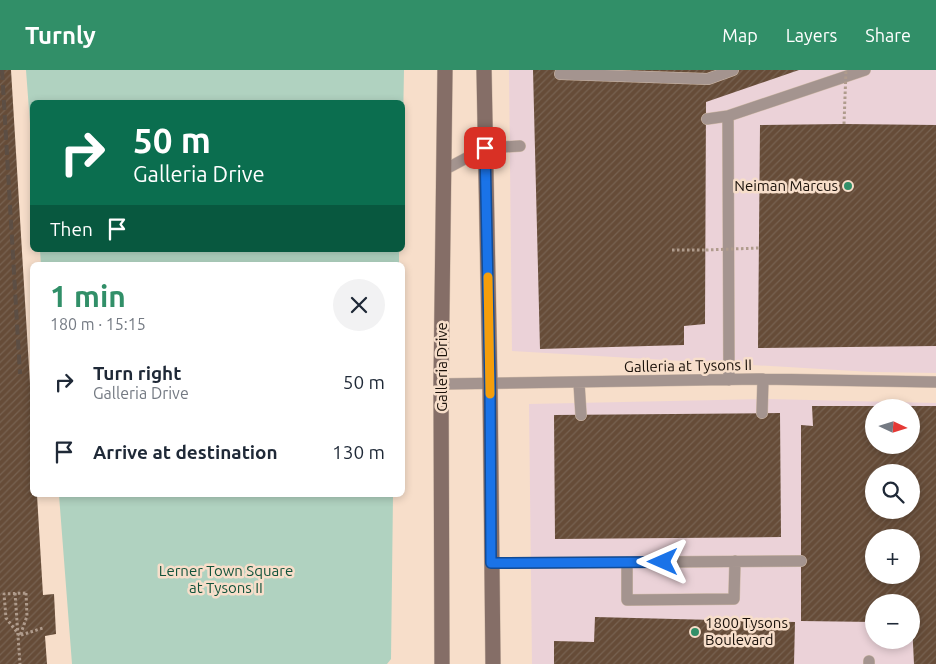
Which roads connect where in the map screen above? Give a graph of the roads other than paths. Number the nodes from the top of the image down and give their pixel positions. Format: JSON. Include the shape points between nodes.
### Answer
{"nodes":[{"id":1,"x":445,"y":70,"type":"edge"},
{"id":2,"x":484,"y":70,"type":"edge"},
{"id":3,"x":733,"y":70,"type":"edge"},
{"id":4,"x":865,"y":70,"type":"edge"},
{"id":5,"x":560,"y":74,"type":"dead end"},
{"id":6,"x":728,"y":116,"type":"junction"},
{"id":7,"x":707,"y":119,"type":"dead end"},
{"id":8,"x":520,"y":146,"type":"dead end"},
{"id":9,"x":485,"y":148,"type":"junction"},
{"id":10,"x":444,"y":170,"type":"junction"},
{"id":11,"x":763,"y":379,"type":"junction"},
{"id":12,"x":729,"y":380,"type":"junction"},
{"id":13,"x":579,"y":382,"type":"junction"},
{"id":14,"x":936,"y":382,"type":"edge"},
{"id":15,"x":442,"y":384,"type":"junction"},
{"id":16,"x":490,"y":384,"type":"junction"},
{"id":17,"x":762,"y":413,"type":"dead end"},
{"id":18,"x":580,"y":415,"type":"dead end"},
{"id":19,"x":734,"y":561,"type":"junction"},
{"id":20,"x":801,"y":561,"type":"dead end"},
{"id":21,"x":627,"y":562,"type":"junction"},
{"id":22,"x":491,"y":563,"type":"junction"},
{"id":23,"x":442,"y":664,"type":"edge"},
{"id":24,"x":493,"y":664,"type":"edge"}],
"edges":[{"from":1,"to":10,"type":"street","name":"Galleria Drive"},
{"from":2,"to":9,"type":"street"},
{"from":3,"to":5,"type":"lane","via":[[708,79]]},
{"from":4,"to":6,"type":"lane"},
{"from":6,"to":7,"type":"lane"},
{"from":6,"to":12,"type":"lane"},
{"from":8,"to":9,"type":"lane"},
{"from":9,"to":10,"type":"lane"},
{"from":9,"to":16,"type":"street"},
{"from":10,"to":15,"type":"street","name":"Galleria Drive"},
{"from":11,"to":12,"type":"lane","name":"Galleria at Tysons II"},
{"from":11,"to":14,"type":"lane","name":"Galleria at Tysons II"},
{"from":11,"to":17,"type":"lane"},
{"from":12,"to":13,"type":"lane","name":"Galleria at Tysons II"},
{"from":13,"to":16,"type":"lane","name":"Galleria at Tysons II"},
{"from":13,"to":18,"type":"lane"},
{"from":15,"to":16,"type":"lane","name":"Galleria at Tysons II"},
{"from":15,"to":23,"type":"street","name":"Galleria Drive"},
{"from":16,"to":22,"type":"street"},
{"from":19,"to":20,"type":"lane"},
{"from":19,"to":21,"type":"lane"},
{"from":19,"to":21,"type":"lane","via":[[734,600],[627,600]]},
{"from":21,"to":22,"type":"lane"},
{"from":22,"to":24,"type":"street"}]}
